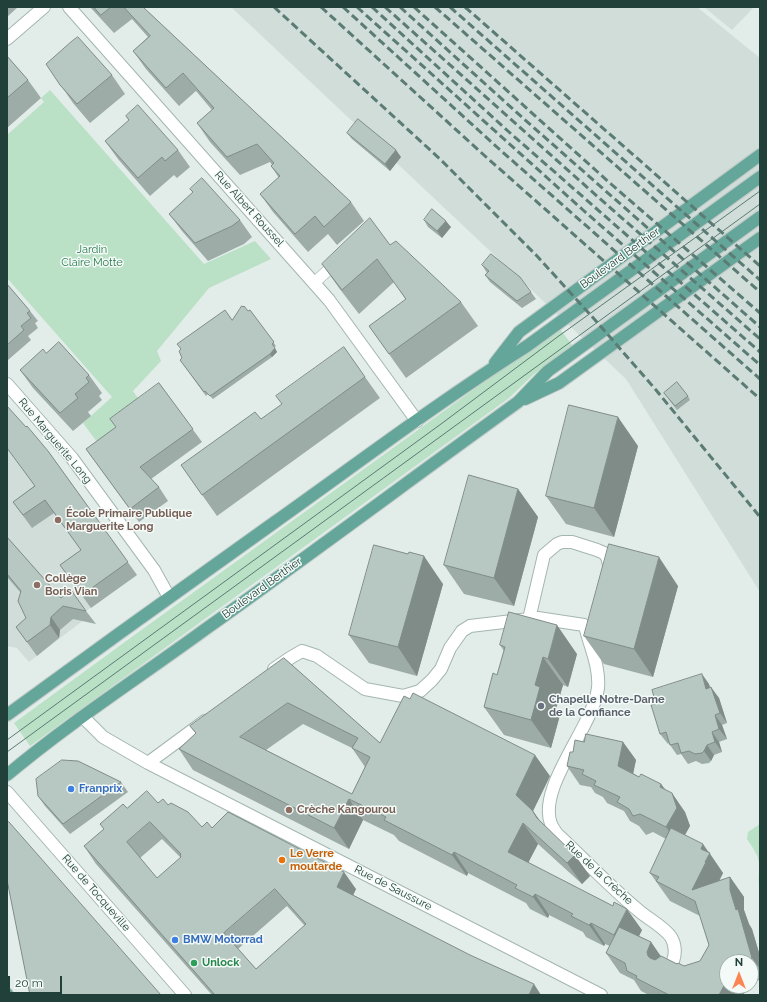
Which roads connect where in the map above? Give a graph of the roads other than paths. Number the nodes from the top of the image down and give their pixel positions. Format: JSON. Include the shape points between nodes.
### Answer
{"nodes":[{"id":1,"x":44,"y":7,"type":"edge"},
{"id":2,"x":69,"y":7,"type":"edge"},
{"id":3,"x":7,"y":39,"type":"edge"},
{"id":4,"x":760,"y":155,"type":"edge"},
{"id":5,"x":760,"y":177,"type":"edge"},
{"id":6,"x":760,"y":217,"type":"edge"},
{"id":7,"x":760,"y":238,"type":"edge"},
{"id":8,"x":343,"y":256,"type":"edge"},
{"id":9,"x":314,"y":283,"type":"junction"},
{"id":10,"x":490,"y":370,"type":"junction"},
{"id":11,"x":7,"y":384,"type":"edge"},
{"id":12,"x":518,"y":402,"type":"junction"},
{"id":13,"x":417,"y":421,"type":"junction"},
{"id":14,"x":608,"y":583,"type":"edge"},
{"id":15,"x":169,"y":597,"type":"junction"},
{"id":16,"x":528,"y":619,"type":"junction"},
{"id":17,"x":264,"y":677,"type":"edge"},
{"id":18,"x":213,"y":714,"type":"edge"},
{"id":19,"x":7,"y":715,"type":"edge"},
{"id":20,"x":83,"y":717,"type":"junction"},
{"id":21,"x":148,"y":763,"type":"junction"},
{"id":22,"x":7,"y":775,"type":"edge"},
{"id":23,"x":7,"y":792,"type":"edge"},
{"id":24,"x":668,"y":972,"type":"edge"},
{"id":25,"x":186,"y":995,"type":"edge"},
{"id":26,"x":601,"y":995,"type":"edge"}],
"edges":[{"from":1,"to":3,"type":"street"},
{"from":2,"to":9,"type":"street","name":"Rue Albert Roussel"},
{"from":4,"to":10,"type":"main road","name":"Boulevard Berthier","via":[[519,332]]},
{"from":5,"to":10,"type":"main road","name":"Boulevard Berthier"},
{"from":6,"to":12,"type":"main road","name":"Boulevard Berthier","via":[[548,371]]},
{"from":7,"to":12,"type":"main road","name":"Boulevard Berthier","via":[[559,384]]},
{"from":8,"to":9,"type":"street"},
{"from":9,"to":13,"type":"street","name":"Rue Albert Roussel"},
{"from":10,"to":13,"type":"main road","name":"Boulevard Berthier"},
{"from":11,"to":15,"type":"street","name":"Rue Marguerite Long","via":[[72,458],[154,570]]},
{"from":12,"to":20,"type":"main road","name":"Boulevard Berthier"},
{"from":13,"to":15,"type":"main road","name":"Boulevard Berthier"},
{"from":14,"to":16,"type":"street","via":[[611,570],[604,553],[572,542],[557,544],[544,555]]},
{"from":15,"to":19,"type":"main road","name":"Boulevard Berthier"},
{"from":16,"to":17,"type":"street","via":[[470,626],[462,631],[450,648],[441,669],[432,680],[420,691],[403,696],[365,689],[317,656],[302,651]]},
{"from":16,"to":24,"type":"street","name":"Rue de la Crèche","via":[[589,622],[598,672],[598,688],[594,704],[556,782],[549,808],[551,824],[557,834],[671,938],[674,955]]},
{"from":18,"to":21,"type":"street"},
{"from":20,"to":21,"type":"street","name":"Rue de Saussure","via":[[103,737]]},
{"from":20,"to":22,"type":"main road","name":"Boulevard Berthier"},
{"from":21,"to":26,"type":"street","name":"Rue de Saussure"},
{"from":23,"to":25,"type":"street","name":"Rue de Tocqueville"}]}
